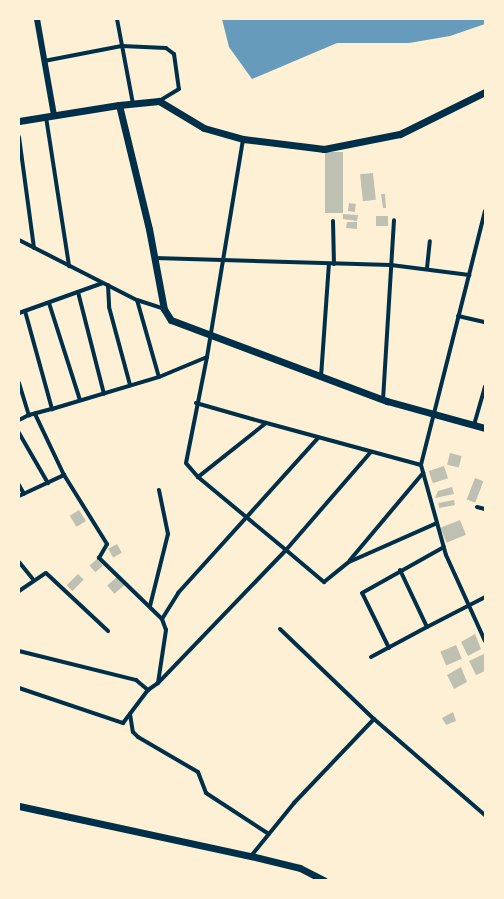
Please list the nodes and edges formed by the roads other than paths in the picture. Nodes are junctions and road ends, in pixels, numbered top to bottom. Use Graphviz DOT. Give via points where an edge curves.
graph roads {
  1 [pos="37,19"];
  2 [pos="117,19"];
  3 [pos="122,46"];
  4 [pos="44,61"];
  5 [pos="485,92"];
  6 [pos="159,101"];
  7 [pos="133,104"];
  8 [pos="119,105"];
  9 [pos="50,116"];
  10 [pos="19,121"];
  11 [pos="19,137"];
  12 [pos="243,139"];
  13 [pos="485,211"];
  14 [pos="394,220"];
  15 [pos="333,221"];
  16 [pos="19,240"];
  17 [pos="430,241"];
  18 [pos="34,248"];
  19 [pos="155,258"];
  20 [pos="223,261"];
  21 [pos="329,264"];
  22 [pos="334,264"];
  23 [pos="391,265"];
  24 [pos="69,266"];
  25 [pos="427,268"];
  26 [pos="469,275"];
  27 [pos="103,283"];
  28 [pos="108,286"];
  29 [pos="78,292"];
  30 [pos="137,300"];
  31 [pos="49,303"];
  32 [pos="164,309"];
  33 [pos="25,311"];
  34 [pos="19,313"];
  35 [pos="458,316"];
  36 [pos="485,322"];
  37 [pos="210,337"];
  38 [pos="207,357"];
  39 [pos="159,377"];
  40 [pos="321,377"];
  41 [pos="19,383"];
  42 [pos="130,385"];
  43 [pos="485,387"];
  44 [pos="104,394"];
  45 [pos="80,400"];
  46 [pos="383,400"];
  47 [pos="196,403"];
  48 [pos="52,409"];
  49 [pos="35,414"];
  50 [pos="435,414"];
  51 [pos="29,415"];
  52 [pos="19,420"];
  53 [pos="266,423"];
  54 [pos="474,425"];
  55 [pos="485,428"];
  56 [pos="19,433"];
  57 [pos="318,438"];
  58 [pos="370,453"];
  59 [pos="421,466"];
  60 [pos="423,473"];
  61 [pos="64,475"];
  62 [pos="198,477"];
  63 [pos="48,483"];
  64 [pos="19,485"];
  65 [pos="159,490"];
  66 [pos="24,494"];
  67 [pos="19,496"];
  68 [pos="477,506"];
  69 [pos="485,509"];
  70 [pos="246,517"];
  71 [pos="437,523"];
  72 [pos="444,547"];
  73 [pos="286,550"];
  74 [pos="19,562"];
  75 [pos="349,562"];
  76 [pos="400,570"];
  77 [pos="33,580"];
  78 [pos="19,592"];
  79 [pos="485,597"];
  80 [pos="469,604"];
  81 [pos="150,606"];
  82 [pos="162,619"];
  83 [pos="427,627"];
  84 [pos="280,629"];
  85 [pos="108,631"];
  86 [pos="485,641"];
  87 [pos="389,648"];
  88 [pos="19,651"];
  89 [pos="371,657"];
  90 [pos="158,683"];
  91 [pos="19,688"];
  92 [pos="148,690"];
  93 [pos="130,714"];
  94 [pos="374,719"];
  95 [pos="19,806"];
  96 [pos="485,816"];
  97 [pos="269,834"];
  98 [pos="251,856"];
  99 [pos="324,880"];
  1 -- 4 [label="street"];
  2 -- 3 [label="street"];
  3 -- 4 [label="street"];
  3 -- 6 [label="street" via="166,48 174,54 180,89"];
  3 -- 7 [label="street"];
  4 -- 9 [label="street"];
  5 -- 12 [label="main road" via="400,134 324,149"];
  6 -- 7 [label="main road"];
  6 -- 12 [label="main road" via="204,128"];
  7 -- 8 [label="main road"];
  8 -- 9 [label="main road"];
  8 -- 19 [label="main road"];
  9 -- 10 [label="main road"];
  9 -- 24 [label="street"];
  11 -- 18 [label="street"];
  12 -- 20 [label="street"];
  13 -- 26 [label="street"];
  14 -- 23 [label="street"];
  15 -- 22 [label="street"];
  16 -- 18 [label="street"];
  17 -- 25 [label="street"];
  18 -- 24 [label="street"];
  19 -- 20 [label="street"];
  19 -- 32 [label="main road"];
  20 -- 21 [label="street"];
  20 -- 37 [label="street"];
  21 -- 22 [label="street"];
  21 -- 40 [label="street"];
  22 -- 23 [label="street"];
  23 -- 25 [label="street"];
  23 -- 46 [label="street"];
  24 -- 27 [label="street"];
  25 -- 26 [label="street"];
  26 -- 35 [label="street"];
  27 -- 28 [label="street"];
  27 -- 29 [label="street"];
  28 -- 30 [label="street"];
  28 -- 42 [label="street" via="109,307"];
  29 -- 31 [label="street"];
  29 -- 44 [label="street"];
  30 -- 32 [label="street"];
  30 -- 39 [label="street"];
  31 -- 33 [label="street"];
  31 -- 45 [label="street"];
  32 -- 37 [label="main road" via="171,320"];
  33 -- 34 [label="street"];
  33 -- 48 [label="street"];
  35 -- 36 [label="street"];
  35 -- 50 [label="street"];
  37 -- 38 [label="street"];
  37 -- 40 [label="main road"];
  38 -- 39 [label="street"];
  38 -- 47 [label="street"];
  39 -- 42 [label="street"];
  40 -- 46 [label="main road"];
  41 -- 51 [label="street"];
  42 -- 44 [label="street"];
  43 -- 54 [label="street"];
  44 -- 45 [label="street"];
  45 -- 48 [label="street"];
  46 -- 50 [label="main road"];
  47 -- 53 [label="street"];
  47 -- 62 [label="street" via="186,463"];
  48 -- 49 [label="street"];
  49 -- 51 [label="street"];
  49 -- 61 [label="street"];
  50 -- 54 [label="main road"];
  50 -- 59 [label="street"];
  51 -- 52 [label="street"];
  53 -- 57 [label="street"];
  53 -- 62 [label="street"];
  54 -- 55 [label="main road"];
  56 -- 63 [label="street"];
  57 -- 58 [label="street"];
  57 -- 70 [label="street"];
  58 -- 59 [label="street"];
  58 -- 73 [label="street"];
  59 -- 60 [label="street"];
  60 -- 71 [label="street"];
  60 -- 75 [label="street"];
  61 -- 63 [label="street"];
  61 -- 81 [label="street" via="107,544 99,558"];
  62 -- 70 [label="street"];
  63 -- 66 [label="street"];
  64 -- 66 [label="street"];
  65 -- 81 [label="street" via="168,534"];
  66 -- 67 [label="street"];
  68 -- 69 [label="street"];
  70 -- 73 [label="street"];
  70 -- 82 [label="street" via="178,593"];
  71 -- 72 [label="street"];
  71 -- 75 [label="street"];
  72 -- 76 [label="street"];
  72 -- 80 [label="street"];
  73 -- 75 [label="street" via="324,582"];
  73 -- 90 [label="street"];
  74 -- 77 [label="street"];
  76 -- 83 [label="street"];
  76 -- 87 [label="street" via="362,593"];
  77 -- 78 [label="street"];
  77 -- 85 [label="street" via="46,573"];
  79 -- 80 [label="street"];
  80 -- 83 [label="street"];
  80 -- 86 [label="street"];
  81 -- 82 [label="street"];
  82 -- 90 [label="street" via="166,630"];
  83 -- 87 [label="street"];
  84 -- 94 [label="street"];
  87 -- 89 [label="street"];
  88 -- 92 [label="street" via="136,680"];
  90 -- 92 [label="street"];
  91 -- 93 [label="street" via="123,722"];
  92 -- 93 [label="street"];
  93 -- 97 [label="street" via="133,732 138,737 198,772 206,792"];
  94 -- 96 [label="street"];
  94 -- 97 [label="street"];
  95 -- 98 [label="main road"];
  97 -- 98 [label="street"];
  98 -- 99 [label="main road" via="300,868"];
}
